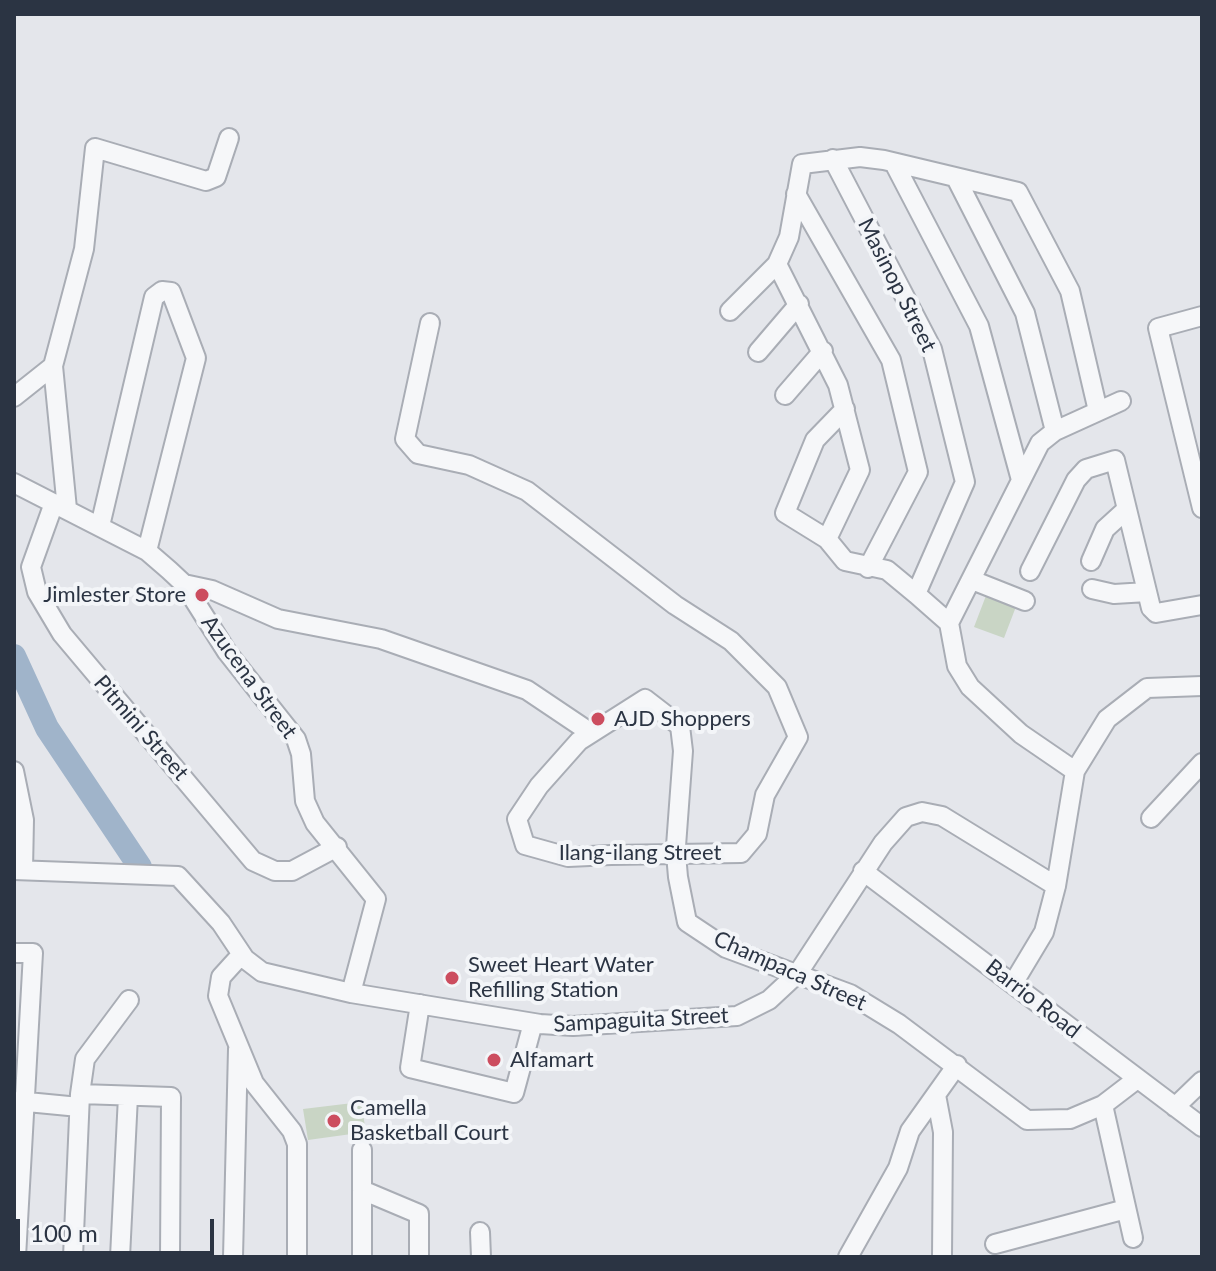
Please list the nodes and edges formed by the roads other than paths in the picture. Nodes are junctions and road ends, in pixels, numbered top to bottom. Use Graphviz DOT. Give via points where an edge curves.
graph roads {
  1 [pos="229,138"];
  2 [pos="833,159"];
  3 [pos="894,163"];
  4 [pos="956,178"];
  5 [pos="796,194"];
  6 [pos="777,264"];
  7 [pos="799,304"];
  8 [pos="730,311"];
  9 [pos="1202,316"];
  10 [pos="430,323"];
  11 [pos="823,351"];
  12 [pos="758,352"];
  13 [pos="53,366"];
  14 [pos="785,395"];
  15 [pos="14,397"];
  16 [pos="1121,401"];
  17 [pos="845,409"];
  18 [pos="1098,411"];
  19 [pos="1055,431"];
  20 [pos="1021,480"];
  21 [pos="14,483"];
  22 [pos="61,506"];
  23 [pos="1202,508"];
  24 [pos="1127,509"];
  25 [pos="100,526"];
  26 [pos="827,539"];
  27 [pos="147,551"];
  28 [pos="1091,561"];
  29 [pos="868,568"];
  30 [pos="1030,571"];
  31 [pos="972,580"];
  32 [pos="184,584"];
  33 [pos="1092,589"];
  34 [pos="1147,592"];
  35 [pos="916,594"];
  36 [pos="1025,601"];
  37 [pos="1202,605"];
  38 [pos="949,623"];
  39 [pos="1202,686"];
  40 [pos="645,699"];
  41 [pos="591,733"];
  42 [pos="1202,763"];
  43 [pos="14,771"];
  44 [pos="1075,771"];
  45 [pos="1151,818"];
  46 [pos="337,847"];
  47 [pos="676,854"];
  48 [pos="18,870"];
  49 [pos="863,871"];
  50 [pos="1056,886"];
  51 [pos="14,953"];
  52 [pos="241,955"];
  53 [pos="798,973"];
  54 [pos="1014,982"];
  55 [pos="351,993"];
  56 [pos="129,1000"];
  57 [pos="420,1004"];
  58 [pos="533,1023"];
  59 [pos="21,1047"];
  60 [pos="238,1047"];
  61 [pos="957,1065"];
  62 [pos="1137,1079"];
  63 [pos="1202,1081"];
  64 [pos="936,1095"];
  65 [pos="128,1096"];
  66 [pos="20,1101"];
  67 [pos="79,1101"];
  68 [pos="1103,1105"];
  69 [pos="1175,1107"];
  70 [pos="1202,1127"];
  71 [pos="19,1150"];
  72 [pos="362,1150"];
  73 [pos="362,1190"];
  74 [pos="1126,1209"];
  75 [pos="480,1232"];
  76 [pos="1133,1238"];
  77 [pos="995,1244"];
  78 [pos="942,1256"];
  79 [pos="16,1257"];
  80 [pos="73,1257"];
  81 [pos="120,1257"];
  82 [pos="170,1257"];
  83 [pos="233,1257"];
  84 [pos="297,1257"];
  85 [pos="362,1257"];
  86 [pos="419,1257"];
  87 [pos="481,1257"];
  88 [pos="848,1257"];
  1 -- 13 [label="street" via="216,177 206,181 95,148 84,249"];
  2 -- 3 [label="street"];
  2 -- 5 [label="street" via="802,164"];
  2 -- 35 [label="street, Masinop Street" via="932,349 965,482"];
  3 -- 4 [label="street"];
  3 -- 20 [label="street" via="979,326"];
  4 -- 18 [label="street" via="1018,192 1070,291"];
  4 -- 19 [label="street" via="1025,313"];
  5 -- 6 [label="street" via="789,237"];
  5 -- 29 [label="street" via="891,360 918,472"];
  6 -- 7 [label="street"];
  6 -- 8 [label="street"];
  7 -- 11 [label="street"];
  7 -- 12 [label="street"];
  9 -- 23 [label="street" via="1158,328"];
  10 -- 47 [label="street, Ilang-ilang Street" via="405,439 418,454 469,465 527,491 675,605 731,641 777,687 798,737 765,795 757,834 741,853"];
  11 -- 14 [label="street"];
  11 -- 17 [label="street"];
  13 -- 15 [label="street"];
  13 -- 22 [label="street"];
  16 -- 18 [label="street"];
  17 -- 26 [label="street" via="860,470"];
  17 -- 26 [label="street" via="815,440 785,513"];
  18 -- 19 [label="street"];
  19 -- 20 [label="street" via="1040,443"];
  20 -- 31 [label="street"];
  21 -- 22 [label="street, Azucena Street"];
  22 -- 25 [label="street, Azucena Street"];
  22 -- 46 [label="street, Pitmini Street" via="31,567 37,592 82,659 253,861 275,871 292,871"];
  24 -- 28 [label="street" via="1105,529"];
  24 -- 30 [label="street" via="1115,460 1086,469"];
  24 -- 34 [label="street"];
  25 -- 27 [label="street, Azucena Street"];
  25 -- 27 [label="street" via="154,297 171,292 196,358"];
  26 -- 29 [label="street" via="845,561"];
  27 -- 32 [label="street, Azucena Street"];
  29 -- 35 [label="street" via="887,570"];
  31 -- 36 [label="street"];
  31 -- 38 [label="street"];
  32 -- 41 [label="street" via="212,590 278,619 381,639 527,690"];
  32 -- 46 [label="street, Azucena Street" via="227,652 296,739 305,801 315,823"];
  33 -- 34 [label="street"];
  34 -- 37 [label="street" via="1156,613"];
  35 -- 38 [label="street"];
  38 -- 44 [label="street" via="957,666 970,687 1021,734"];
  39 -- 44 [label="street" via="1147,688 1125,701 1107,719"];
  40 -- 41 [label="street, Ilang-ilang Street"];
  40 -- 47 [label="street, Champaca Street" via="680,726"];
  41 -- 47 [label="street, Ilang-ilang Street" via="539,786 517,819 525,845 568,857"];
  42 -- 45 [label="street"];
  43 -- 48 [label="street" via="24,820"];
  44 -- 50 [label="street"];
  46 -- 55 [label="street, Azucena Street" via="376,899"];
  47 -- 53 [label="street, Champaca Street" via="687,922 726,948"];
  48 -- 52 [label="street, Sampaguita Street" via="178,876 221,923"];
  49 -- 50 [label="street, Sampaguita Street" via="906,817 922,812 942,816"];
  49 -- 53 [label="street, Sampaguita Street"];
  49 -- 54 [label="street, Barrio Road"];
  50 -- 54 [label="street" via="1044,932"];
  51 -- 59 [label="street" via="33,953"];
  52 -- 55 [label="street, Sampaguita Street" via="262,972"];
  52 -- 60 [label="street" via="218,987"];
  53 -- 58 [label="street, Sampaguita Street" via="769,1000 737,1016 605,1025"];
  53 -- 61 [label="street, Champaca Street" via="850,994"];
  54 -- 62 [label="street, Barrio Road"];
  55 -- 57 [label="street, Sampaguita Street"];
  56 -- 67 [label="street" via="85,1059"];
  57 -- 58 [label="street, Sampaguita Street"];
  57 -- 58 [label="street" via="410,1068 514,1093"];
  59 -- 66 [label="street"];
  60 -- 83 [label="street"];
  60 -- 84 [label="street" via="254,1083 297,1144"];
  61 -- 64 [label="street"];
  61 -- 68 [label="street, Champaca Street" via="1027,1120 1070,1119"];
  62 -- 68 [label="street, Champaca Street"];
  62 -- 69 [label="street, Barrio Road"];
  63 -- 69 [label="street"];
  64 -- 78 [label="street" via="943,1132"];
  64 -- 88 [label="street" via="910,1131 898,1168"];
  65 -- 67 [label="street"];
  65 -- 81 [label="street"];
  65 -- 82 [label="street" via="171,1097"];
  66 -- 67 [label="street"];
  66 -- 71 [label="street"];
  67 -- 80 [label="street"];
  68 -- 74 [label="street"];
  69 -- 70 [label="street, Barrio Road"];
  71 -- 79 [label="street"];
  72 -- 73 [label="street"];
  73 -- 85 [label="street"];
  73 -- 86 [label="street" via="419,1214"];
  74 -- 76 [label="street"];
  74 -- 77 [label="street"];
  75 -- 87 [label="street"];
}
